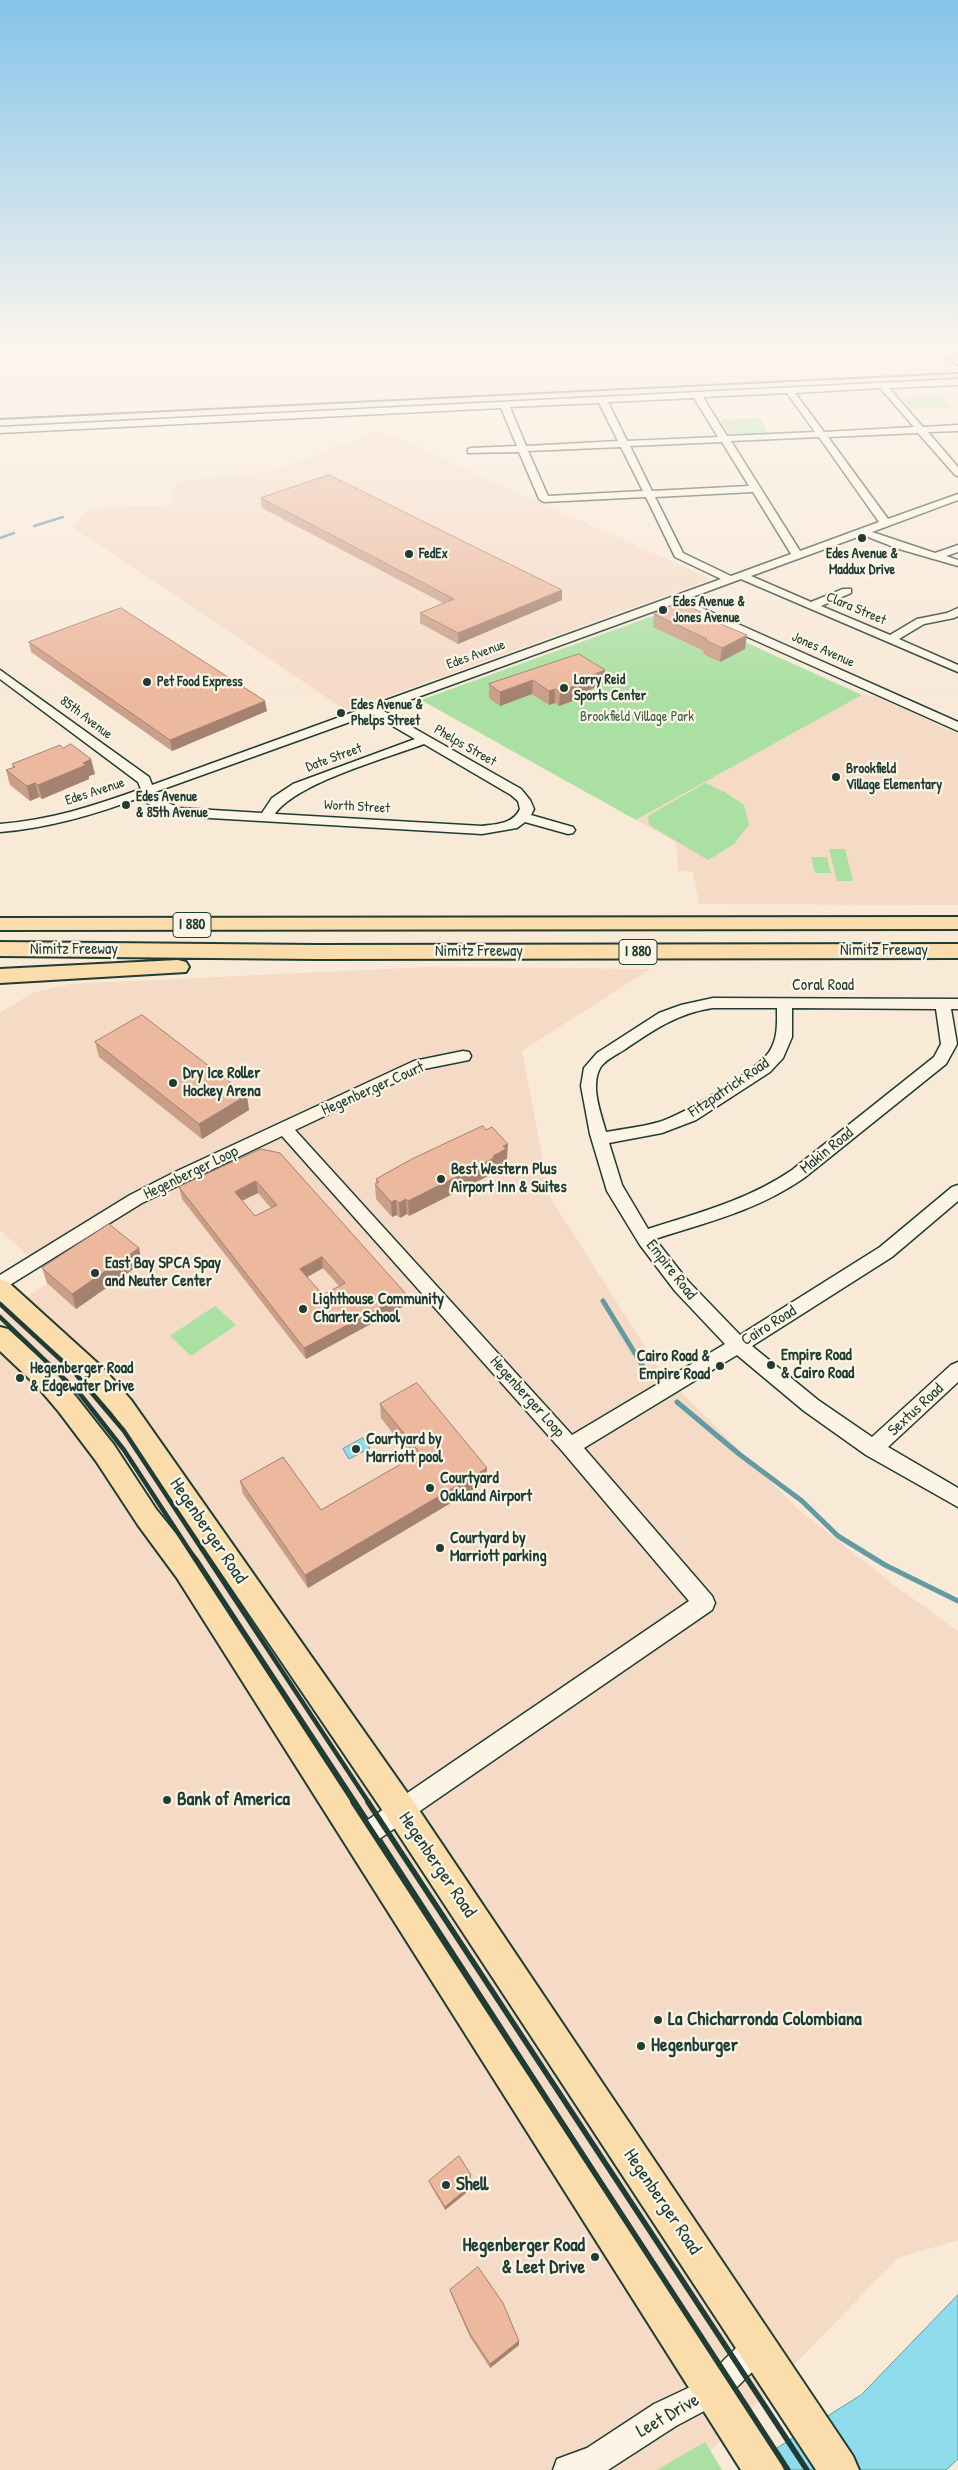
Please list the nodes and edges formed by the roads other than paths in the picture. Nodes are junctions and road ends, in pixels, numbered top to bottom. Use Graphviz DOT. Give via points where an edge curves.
graph roads {
  1 [pos="530,466"];
  2 [pos="635,466"];
  3 [pos="742,466"];
  4 [pos="845,466"];
  5 [pos="755,489"];
  6 [pos="648,494"];
  7 [pos="958,497"];
  8 [pos="886,524"];
  9 [pos="864,532"];
  10 [pos="958,548"];
  11 [pos="798,556"];
  12 [pos="934,557"];
  13 [pos="958,563"];
  14 [pos="743,576"];
  15 [pos="731,580"];
  16 [pos="847,591"];
  17 [pos="676,600"];
  18 [pos="810,606"];
  19 [pos="955,615"];
  20 [pos="890,640"];
  21 [pos="958,669"];
  22 [pos="0,673"];
  23 [pos="374,710"];
  24 [pos="958,727"];
  25 [pos="424,740"];
  26 [pos="148,791"];
  27 [pos="522,817"];
  28 [pos="265,818"];
  29 [pos="0,828"];
  30 [pos="568,830"];
  31 [pos="0,912"];
  32 [pos="953,921"];
  33 [pos="0,924"];
  34 [pos="383,925"];
  35 [pos="0,949"];
  36 [pos="958,951"];
  37 [pos="317,952"];
  38 [pos="0,976"];
  39 [pos="785,1003"];
  40 [pos="951,1004"];
  41 [pos="689,1006"];
  42 [pos="463,1056"];
  43 [pos="285,1129"];
  44 [pos="600,1139"];
  45 [pos="958,1191"];
  46 [pos="645,1236"];
  47 [pos="0,1284"];
  48 [pos="0,1288"];
  49 [pos="0,1336"];
  50 [pos="739,1345"];
  51 [pos="958,1370"];
  52 [pos="570,1446"];
  53 [pos="873,1449"];
  54 [pos="958,1498"];
  55 [pos="402,1812"];
  56 [pos="361,1838"];
  57 [pos="758,2346"];
  58 [pos="713,2391"];
  59 [pos="757,2460"];
  60 [pos="568,2470"];
  61 [pos="839,2470"];
  1 -- 6 [label="street" via="544,499"];
  2 -- 6 [label="street"];
  3 -- 5 [label="street"];
  4 -- 8 [label="street"];
  5 -- 6 [label="street"];
  5 -- 11 [label="street"];
  6 -- 15 [label="street" via="679,555"];
  7 -- 8 [label="street, Edes Avenue"];
  8 -- 9 [label="street, Edes Avenue"];
  9 -- 11 [label="street, Edes Avenue"];
  9 -- 12 [label="street"];
  10 -- 12 [label="street"];
  11 -- 14 [label="street, Edes Avenue"];
  12 -- 13 [label="street"];
  14 -- 15 [label="street, Edes Avenue"];
  14 -- 18 [label="street, Clara Street"];
  15 -- 17 [label="street, Edes Avenue"];
  16 -- 18 [label="street"];
  17 -- 23 [label="street, Edes Avenue"];
  17 -- 24 [label="street, Jones Avenue"];
  18 -- 20 [label="street, Clara Street"];
  19 -- 20 [label="street" via="921,621"];
  20 -- 21 [label="street, Clara Street"];
  22 -- 26 [label="street, 85th Avenue" via="144,780"];
  23 -- 25 [label="street, Phelps Street"];
  23 -- 26 [label="street, Edes Avenue"];
  25 -- 27 [label="street, Phelps Street" via="516,792 527,809"];
  25 -- 28 [label="street, Date Street" via="298,787 277,801"];
  26 -- 28 [label="street, Worth Street" via="152,800 176,812"];
  26 -- 29 [label="street, Edes Avenue" via="63,820"];
  27 -- 28 [label="street, Worth Street" via="505,827 482,830"];
  27 -- 30 [label="street"];
  31 -- 34 [label="highway"];
  32 -- 34 [label="highway, Nimitz Freeway / I 880"];
  33 -- 34 [label="highway, Nimitz Freeway / I 880"];
  35 -- 37 [label="highway, Nimitz Freeway / I 880"];
  36 -- 37 [label="highway, Nimitz Freeway / I 880"];
  37 -- 38 [label="highway" via="282,960"];
  39 -- 40 [label="street, Coral Road"];
  39 -- 41 [label="street, Coral Road"];
  39 -- 44 [label="street, Fitzpatrick Road" via="784,1037 778,1054 764,1068 690,1116 662,1127"];
  40 -- 46 [label="street, Makin Road" via="949,1044 940,1060 798,1174 742,1205"];
  41 -- 44 [label="street, Empire Road" via="668,1014 596,1062 587,1088"];
  42 -- 43 [label="street, Hegenberger Court" via="420,1065"];
  43 -- 47 [label="street, Hegenberger Loop" via="158,1187"];
  43 -- 52 [label="street, Hegenberger Loop"];
  44 -- 46 [label="street, Empire Road" via="616,1190"];
  45 -- 50 [label="street, Cairo Road" via="886,1252"];
  46 -- 50 [label="street, Empire Road" via="681,1288"];
  48 -- 55 [label="main road, Hegenberger Road" via="69,1350 122,1407"];
  49 -- 56 [label="main road" via="46,1379 105,1453 147,1517 187,1569"];
  50 -- 52 [label="street, Cairo Road"];
  50 -- 53 [label="street, Empire Road" via="824,1416"];
  51 -- 53 [label="street, Sextus Road"];
  52 -- 55 [label="street, Hegenberger Loop" via="704,1602"];
  53 -- 54 [label="street, Empire Road"];
  55 -- 56 [label="street, Hegenberger Loop"];
  55 -- 57 [label="main road, Hegenberger Road"];
  56 -- 58 [label="main road"];
  57 -- 58 [label="street, Leet Drive"];
  57 -- 61 [label="main road, Hegenberger Road"];
  58 -- 59 [label="main road"];
  58 -- 60 [label="street, Leet Drive" via="665,2415 595,2461"];
}
